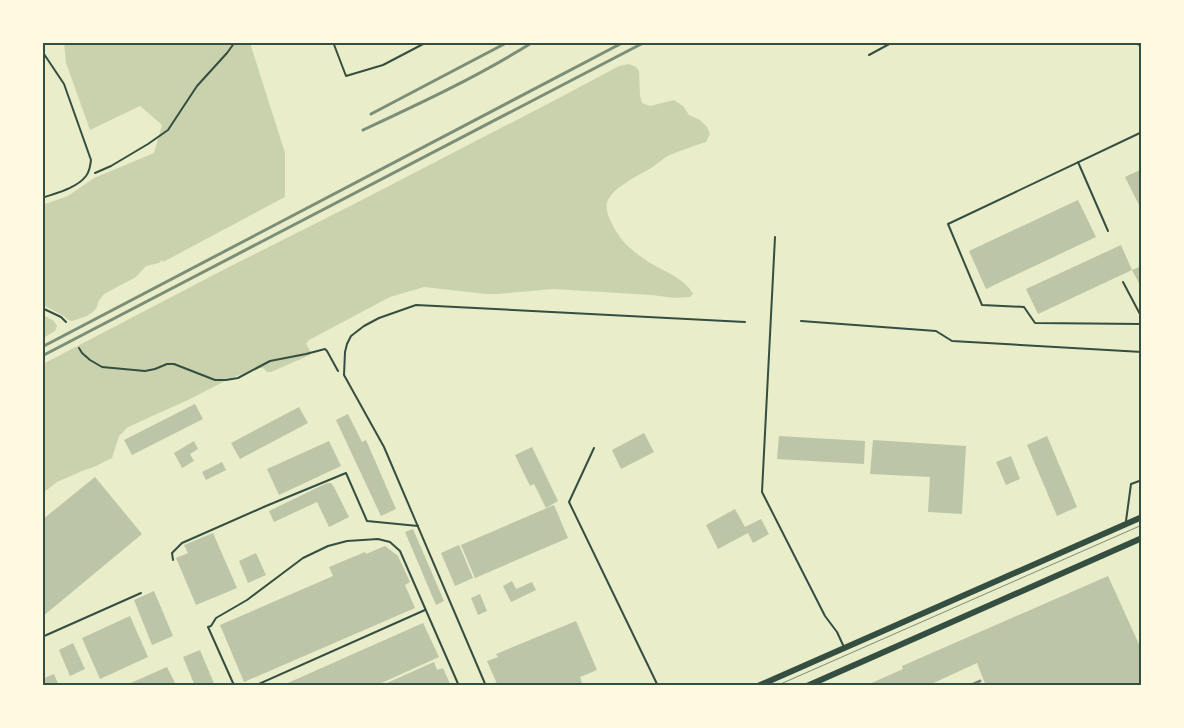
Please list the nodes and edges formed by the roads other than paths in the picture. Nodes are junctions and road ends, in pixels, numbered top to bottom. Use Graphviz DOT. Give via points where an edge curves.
graph roads {
  1 [pos="333,42"];
  2 [pos="427,42"];
  3 [pos="893,42"];
  4 [pos="1133,42"];
  5 [pos="1142,46"];
  6 [pos="42,51"];
  7 [pos="869,55"];
  8 [pos="1142,132"];
  9 [pos="1078,162"];
  10 [pos="42,198"];
  11 [pos="1108,231"];
  12 [pos="775,237"];
  13 [pos="1124,282"];
  14 [pos="1142,318"];
  15 [pos="801,321"];
  16 [pos="745,322"];
  17 [pos="1142,324"];
  18 [pos="1142,352"];
  19 [pos="594,448"];
  20 [pos="1142,480"];
  21 [pos="1142,517"];
  22 [pos="1126,523"];
  23 [pos="418,526"];
  24 [pos="1142,538"];
  25 [pos="173,560"];
  26 [pos="141,593"];
  27 [pos="425,610"];
  28 [pos="42,637"];
  29 [pos="844,648"];
  30 [pos="236,686"];
  31 [pos="254,686"];
  32 [pos="459,686"];
  33 [pos="486,686"];
  34 [pos="658,686"];
  35 [pos="758,686"];
  36 [pos="807,686"];
  1 -- 2 [label="lane" via="346,76 383,65"];
  3 -- 7 [label="lane"];
  4 -- 5 [label="lane"];
  6 -- 10 [label="lane" via="64,84 91,160 86,177 70,188"];
  8 -- 9 [label="lane"];
  9 -- 11 [label="lane"];
  9 -- 17 [label="lane" via="948,224 982,305 1024,307 1035,323"];
  12 -- 29 [label="lane" via="762,492 824,616"];
  13 -- 14 [label="lane"];
  15 -- 18 [label="lane" via="936,331 952,341"];
  16 -- 23 [label="lane" via="416,305 364,326 347,344 344,375 384,448"];
  19 -- 34 [label="lane" via="569,502"];
  20 -- 22 [label="lane" via="1131,484"];
  21 -- 22 [label="main road"];
  22 -- 29 [label="main road"];
  23 -- 25 [label="lane" via="367,521 346,472 182,544 172,553"];
  23 -- 33 [label="lane"];
  24 -- 36 [label="main road"];
  26 -- 28 [label="lane"];
  27 -- 30 [label="lane" via="400,551 390,542 378,539 346,541 328,546 303,558 248,600 216,618 208,627"];
  27 -- 31 [label="lane"];
  27 -- 32 [label="lane"];
  29 -- 35 [label="main road"];
}
